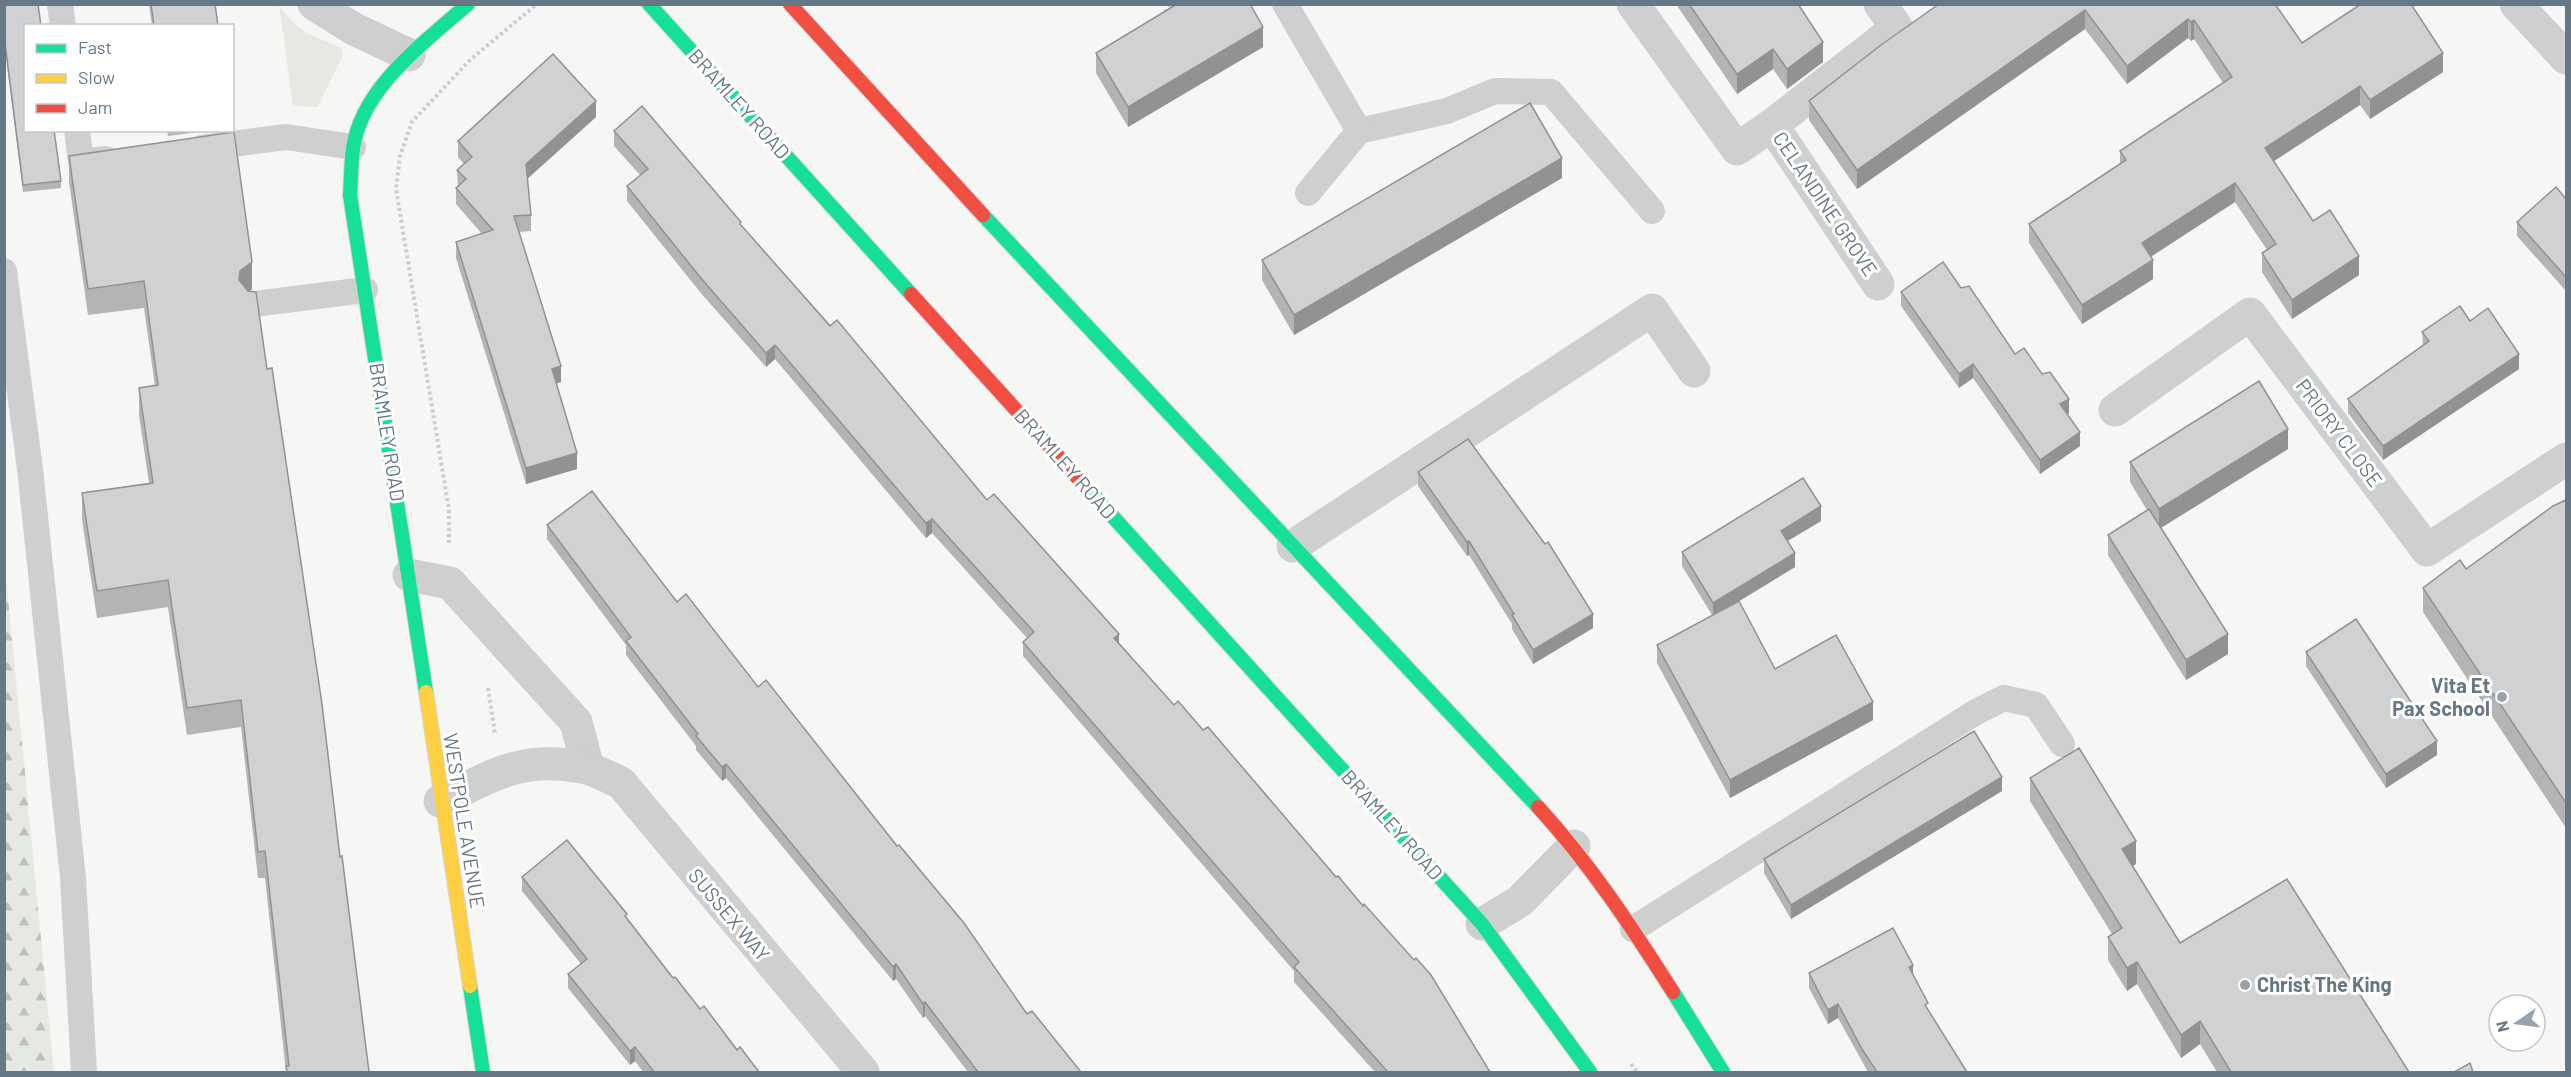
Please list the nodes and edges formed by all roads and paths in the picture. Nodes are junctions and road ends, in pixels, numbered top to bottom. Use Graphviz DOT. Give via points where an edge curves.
graph roads {
  1 [pos="60,4"];
  2 [pos="314,4"];
  3 [pos="468,4"];
  4 [pos="537,4"];
  5 [pos="648,4"];
  6 [pos="790,4"];
  7 [pos="1171,4"];
  8 [pos="1285,4"];
  9 [pos="1633,4"];
  10 [pos="1880,4"];
  11 [pos="2516,4"];
  12 [pos="1159,20"];
  13 [pos="63,24"];
  14 [pos="409,55"];
  15 [pos="2566,58"];
  16 [pos="1772,125"];
  17 [pos="1359,131"];
  18 [pos="77,132"];
  19 [pos="353,147"];
  20 [pos="184,150"];
  21 [pos="127,157"];
  22 [pos="1308,193"];
  23 [pos="1653,211"];
  24 [pos="4,271"];
  25 [pos="1878,284"];
  26 [pos="365,290"];
  27 [pos="254,304"];
  28 [pos="1694,371"];
  29 [pos="2115,410"];
  30 [pos="2566,459"];
  31 [pos="448,510"];
  32 [pos="1293,546"];
  33 [pos="409,575"];
  34 [pos="509,649"];
  35 [pos="2062,744"];
  36 [pos="588,768"];
  37 [pos="501,771"];
  38 [pos="440,801"];
  39 [pos="1574,846"];
  40 [pos="1482,924"];
  41 [pos="1633,928"];
  42 [pos="84,1072"];
  43 [pos="483,1072"];
  44 [pos="863,1072"];
  45 [pos="1590,1072"];
  46 [pos="1723,1072"];
  1 -- 13 [label="lane"];
  2 -- 14 [label="street" via="354,29"];
  3 -- 14 [label="street, BRAMLEY ROAD"];
  4 -- 31 [label="path" via="470,60 412,122 400,156 396,189"];
  5 -- 40 [label="street, BRAMLEY ROAD"];
  6 -- 32 [label="street"];
  7 -- 12 [label="path"];
  8 -- 17 [label="lane"];
  9 -- 16 [label="street, CELANDINE GROVE" via="1737,149"];
  10 -- 16 [label="street, CELANDINE GROVE" via="1897,28"];
  11 -- 15 [label="street"];
  14 -- 19 [label="street, BRAMLEY ROAD" via="367,106"];
  16 -- 25 [label="street, CELANDINE GROVE"];
  17 -- 22 [label="lane"];
  17 -- 23 [label="lane" via="1447,111 1495,91 1551,92"];
  18 -- 21 [label="lane" via="81,162"];
  19 -- 20 [label="lane" via="286,137"];
  19 -- 26 [label="street, BRAMLEY ROAD" via="350,195"];
  24 -- 42 [label="lane" via="30,469 73,878"];
  26 -- 27 [label="lane"];
  26 -- 33 [label="street, BRAMLEY ROAD"];
  28 -- 32 [label="street" via="1652,310"];
  29 -- 30 [label="street, PRIORY CLOSE" via="2250,314 2427,550"];
  32 -- 39 [label="street"];
  33 -- 34 [label="street" via="450,583"];
  33 -- 38 [label="street, WESTPOLE AVENUE"];
  34 -- 36 [label="street" via="576,722"];
  34 -- 37 [label="path" via="486,673"];
  35 -- 41 [label="lane" via="2036,705 2004,698"];
  36 -- 37 [label="street, SUSSEX WAY" via="538,763"];
  36 -- 44 [label="street, SUSSEX WAY" via="621,783"];
  37 -- 38 [label="street, SUSSEX WAY"];
  38 -- 43 [label="street, WESTPOLE AVENUE"];
  39 -- 40 [label="street" via="1520,901"];
  39 -- 41 [label="street"];
  40 -- 45 [label="street, BRAMLEY ROAD"];
  41 -- 46 [label="street"];
}
